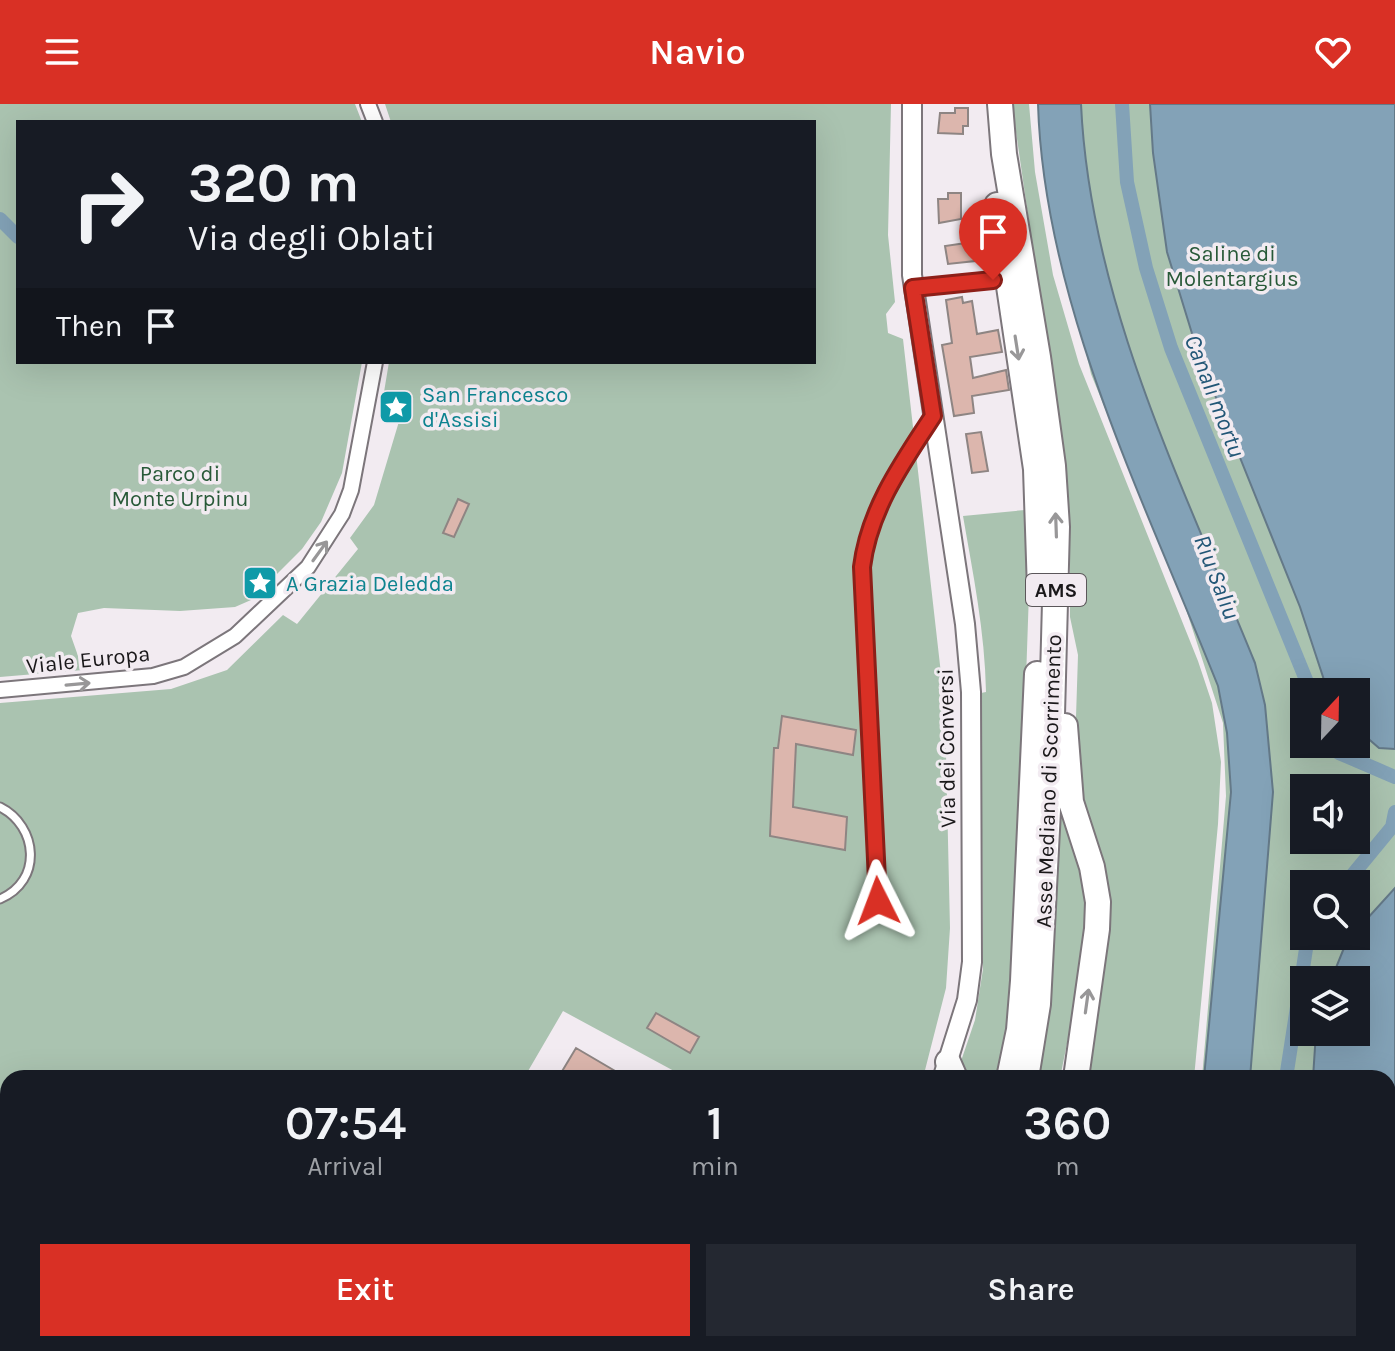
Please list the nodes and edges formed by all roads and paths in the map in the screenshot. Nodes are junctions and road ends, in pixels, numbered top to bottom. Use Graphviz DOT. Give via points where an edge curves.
graph roads {
  1 [pos="912,104"];
  2 [pos="983,104"];
  3 [pos="1000,104"];
  4 [pos="993,280"];
  5 [pos="913,288"];
  6 [pos="374,364"];
  7 [pos="933,416"];
  8 [pos="0,690"];
  9 [pos="1053,690"];
  10 [pos="0,807"];
  11 [pos="0,899"];
  12 [pos="878,901"];
  13 [pos="950,1070"];
  14 [pos="1011,1070"];
  15 [pos="1027,1070"];
  16 [pos="1077,1070"];
  1 -- 5 [label="street, Via dei Conversi"];
  2 -- 14 [label="highway, Asse Mediano di Scorrimento / AMS, one-way" via="1036,469 1040,573 1023,981"];
  9 -- 3 [label="highway, Asse Mediano di Scorrimento / AMS, one-way" via="1053,466"];
  4 -- 5 [label="street"];
  5 -- 7 [label="street, Via dei Conversi"];
  8 -- 6 [label="street, Viale Europa, one-way" via="153,676 184,667 235,636 308,567 342,514"];
  7 -- 12 [label="street" via="878,510 862,567"];
  7 -- 13 [label="street, Via dei Conversi" via="971,692 972,962"];
  9 -- 15 [label="highway, Asse Mediano di Scorrimento / AMS" via="1038,1004"];
  16 -- 9 [label="highway, one-way" via="1098,902 1071,802 1063,701"];
  10 -- 11 [label="lane" via="23,826 31,859 18,888"];
}
